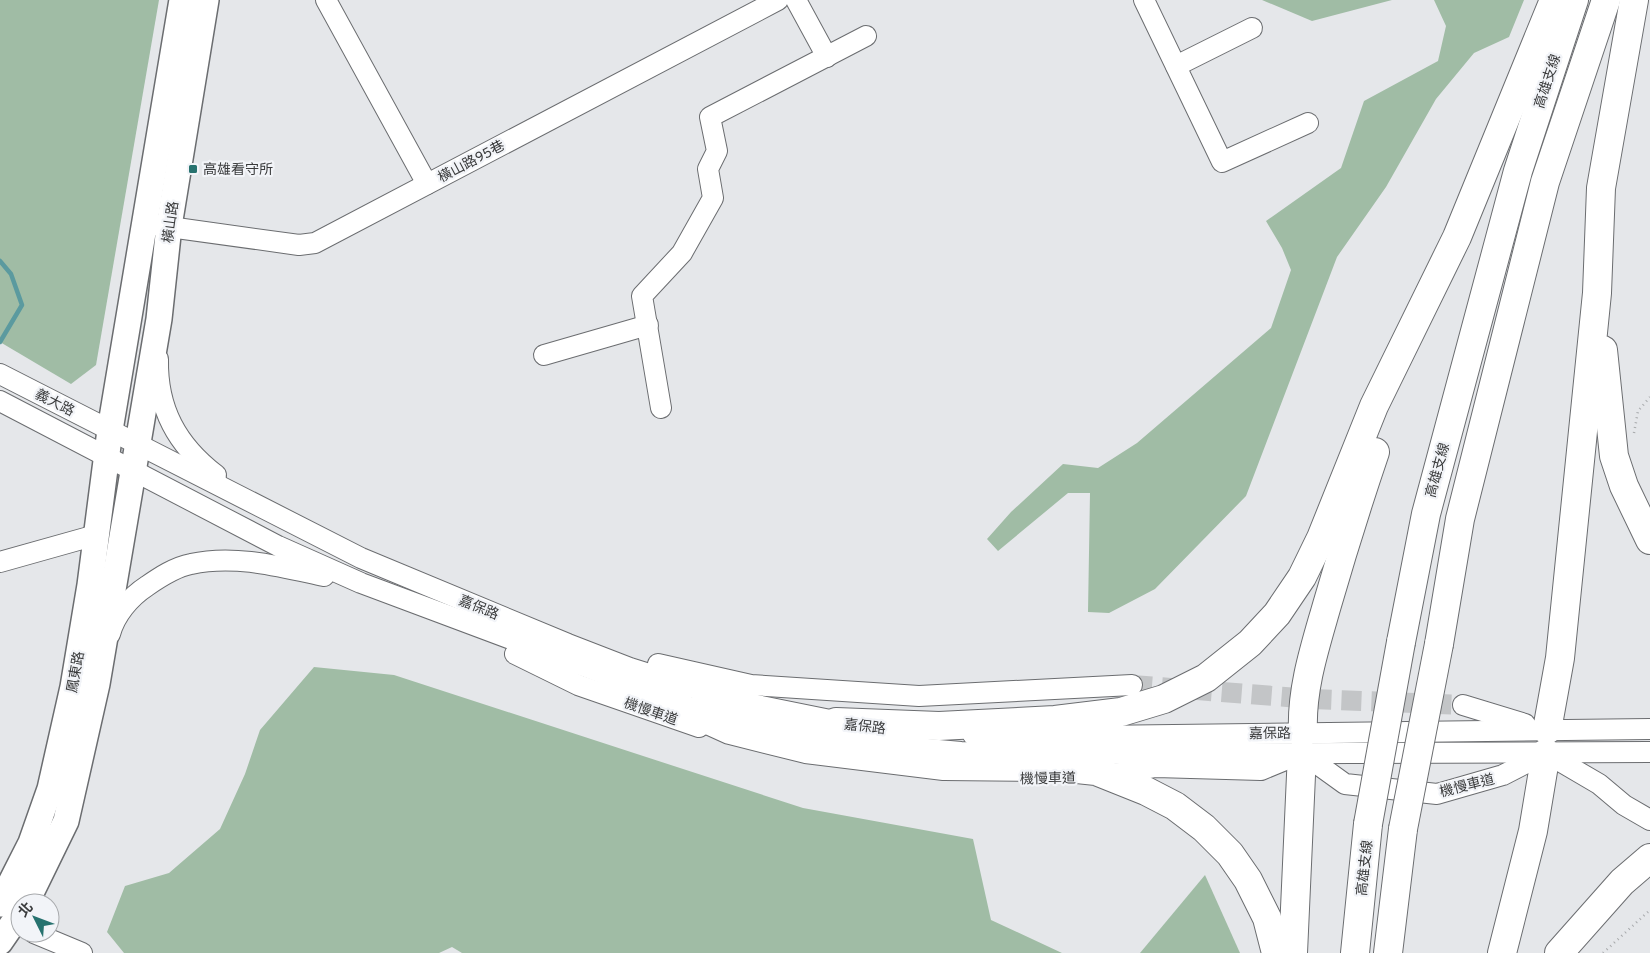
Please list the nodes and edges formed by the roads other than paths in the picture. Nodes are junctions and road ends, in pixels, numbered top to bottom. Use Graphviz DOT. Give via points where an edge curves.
graph roads {
  1 [pos="182,0"];
  2 [pos="206,0"];
  3 [pos="326,0"];
  4 [pos="778,0"];
  5 [pos="796,0"];
  6 [pos="1144,0"];
  7 [pos="1554,0"];
  8 [pos="1574,0"];
  9 [pos="1606,0"];
  10 [pos="1634,0"];
  11 [pos="1252,28"];
  12 [pos="866,36"];
  13 [pos="827,57"];
  14 [pos="1176,66"];
  15 [pos="1308,123"];
  16 [pos="428,184"];
  17 [pos="157,225"];
  18 [pos="1440,269"];
  19 [pos="1597,293"];
  20 [pos="159,319"];
  21 [pos="648,325"];
  22 [pos="544,355"];
  23 [pos="0,374"];
  24 [pos="0,401"];
  25 [pos="661,408"];
  26 [pos="110,430"];
  27 [pos="136,444"];
  28 [pos="107,456"];
  29 [pos="133,470"];
  30 [pos="260,507"];
  31 [pos="96,535"];
  32 [pos="1650,540"];
  33 [pos="0,562"];
  34 [pos="362,583"];
  35 [pos="434,610"];
  36 [pos="568,644"];
  37 [pos="622,681"];
  38 [pos="97,684"];
  39 [pos="1132,685"];
  40 [pos="1463,705"];
  41 [pos="1650,716"];
  42 [pos="836,722"];
  43 [pos="1650,729"];
  44 [pos="1302,742"];
  45 [pos="1547,742"];
  46 [pos="1650,752"];
  47 [pos="1108,775"];
  48 [pos="1650,820"];
  49 [pos="1650,858"];
  50 [pos="21,893"];
  51 [pos="31,893"];
  52 [pos="59,943"];
  53 [pos="82,953"];
  54 [pos="1276,953"];
  55 [pos="1293,953"];
  56 [pos="1355,953"];
  57 [pos="1388,953"];
  58 [pos="1502,953"];
  59 [pos="1559,953"];
  1 -- 17 [label="main road, 橫山路"];
  2 -- 17 [label="main road, 橫山路"];
  3 -- 16 [label="street"];
  4 -- 16 [label="street, 橫山路95巷"];
  5 -- 13 [label="street"];
  6 -- 14 [label="street"];
  7 -- 18 [label="highway" via="1457,237"];
  8 -- 56 [label="highway, 高雄支線, bridge" via="1510,199 1426,514 1368,824"];
  9 -- 57 [label="highway, bridge" via="1544,182 1460,519 1403,829"];
  10 -- 19 [label="highway" via="1601,188"];
  11 -- 14 [label="street"];
  12 -- 13 [label="street"];
  13 -- 21 [label="street" via="710,117 717,151 708,169 713,198 682,253 642,296"];
  14 -- 15 [label="street" via="1222,162"];
  16 -- 17 [label="street, 橫山路95巷" via="315,243 299,245"];
  17 -- 20 [label="main road, 橫山路"];
  17 -- 26 [label="main road, 橫山路"];
  18 -- 42 [label="highway" via="1374,406 1302,577 1277,614 1250,643 1206,678 1164,699 1112,714 939,726"];
  18 -- 44 [label="highway" via="1353,515 1305,693"];
  19 -- 32 [label="highway" via="1614,456 1624,486"];
  19 -- 45 [label="highway" via="1560,658"];
  20 -- 27 [label="main road, 橫山路"];
  20 -- 30 [label="street" via="158,375 172,428 184,447 201,464"];
  21 -- 22 [label="street"];
  21 -- 25 [label="street"];
  23 -- 26 [label="street, 義大路"];
  24 -- 28 [label="street, 義大路"];
  26 -- 27 [label="street, 義大路"];
  26 -- 28 [label="main road, 鳳東路"];
  27 -- 29 [label="main road, 鳳東路"];
  27 -- 30 [label="street, 嘉保路"];
  28 -- 29 [label="street, 義大路"];
  28 -- 31 [label="main road, 鳳東路"];
  29 -- 34 [label="street, 嘉保路" via="278,546"];
  29 -- 38 [label="main road, 鳳東路"];
  30 -- 36 [label="street, 嘉保路" via="361,558"];
  31 -- 33 [label="street"];
  31 -- 50 [label="main road, 鳳東路" via="73,687 50,789 31,843"];
  34 -- 35 [label="street, 嘉保路"];
  34 -- 38 [label="street" via="265,564 227,561 191,564 174,570 143,588 122,610 113,624"];
  35 -- 37 [label="street, 嘉保路"];
  35 -- 47 [label="street, 機慢車道" via="578,684 672,719 791,753 881,769 965,776 1053,779"];
  36 -- 39 [label="street" via="751,686 919,696"];
  36 -- 42 [label="street, 嘉保路" via="630,668 732,700"];
  37 -- 44 [label="street, 嘉保路" via="770,725 870,744 961,752 1045,754"];
  37 -- 47 [label="highway" via="730,730 806,749 944,766 1058,767"];
  38 -- 51 [label="main road, 鳳東路" via="66,821"];
  40 -- 45 [label="street, 機慢車道"];
  41 -- 45 [label="street, 機慢車道"];
  42 -- 44 [label="street, 嘉保路" via="912,732 1010,737"];
  43 -- 45 [label="street, 嘉保路"];
  44 -- 45 [label="street, 嘉保路"];
  44 -- 45 [label="street, 機慢車道" via="1345,784 1437,794 1503,776"];
  44 -- 47 [label="street, 機慢車道" via="1261,770 1156,767"];
  44 -- 55 [label="highway"];
  45 -- 46 [label="street, 嘉保路"];
  45 -- 48 [label="street, 機慢車道" via="1624,805"];
  45 -- 58 [label="highway" via="1533,831"];
  47 -- 54 [label="highway" via="1175,806 1230,854 1248,880 1267,918"];
  49 -- 59 [label="highway" via="1622,882"];
  52 -- 53 [label="street"];
}
